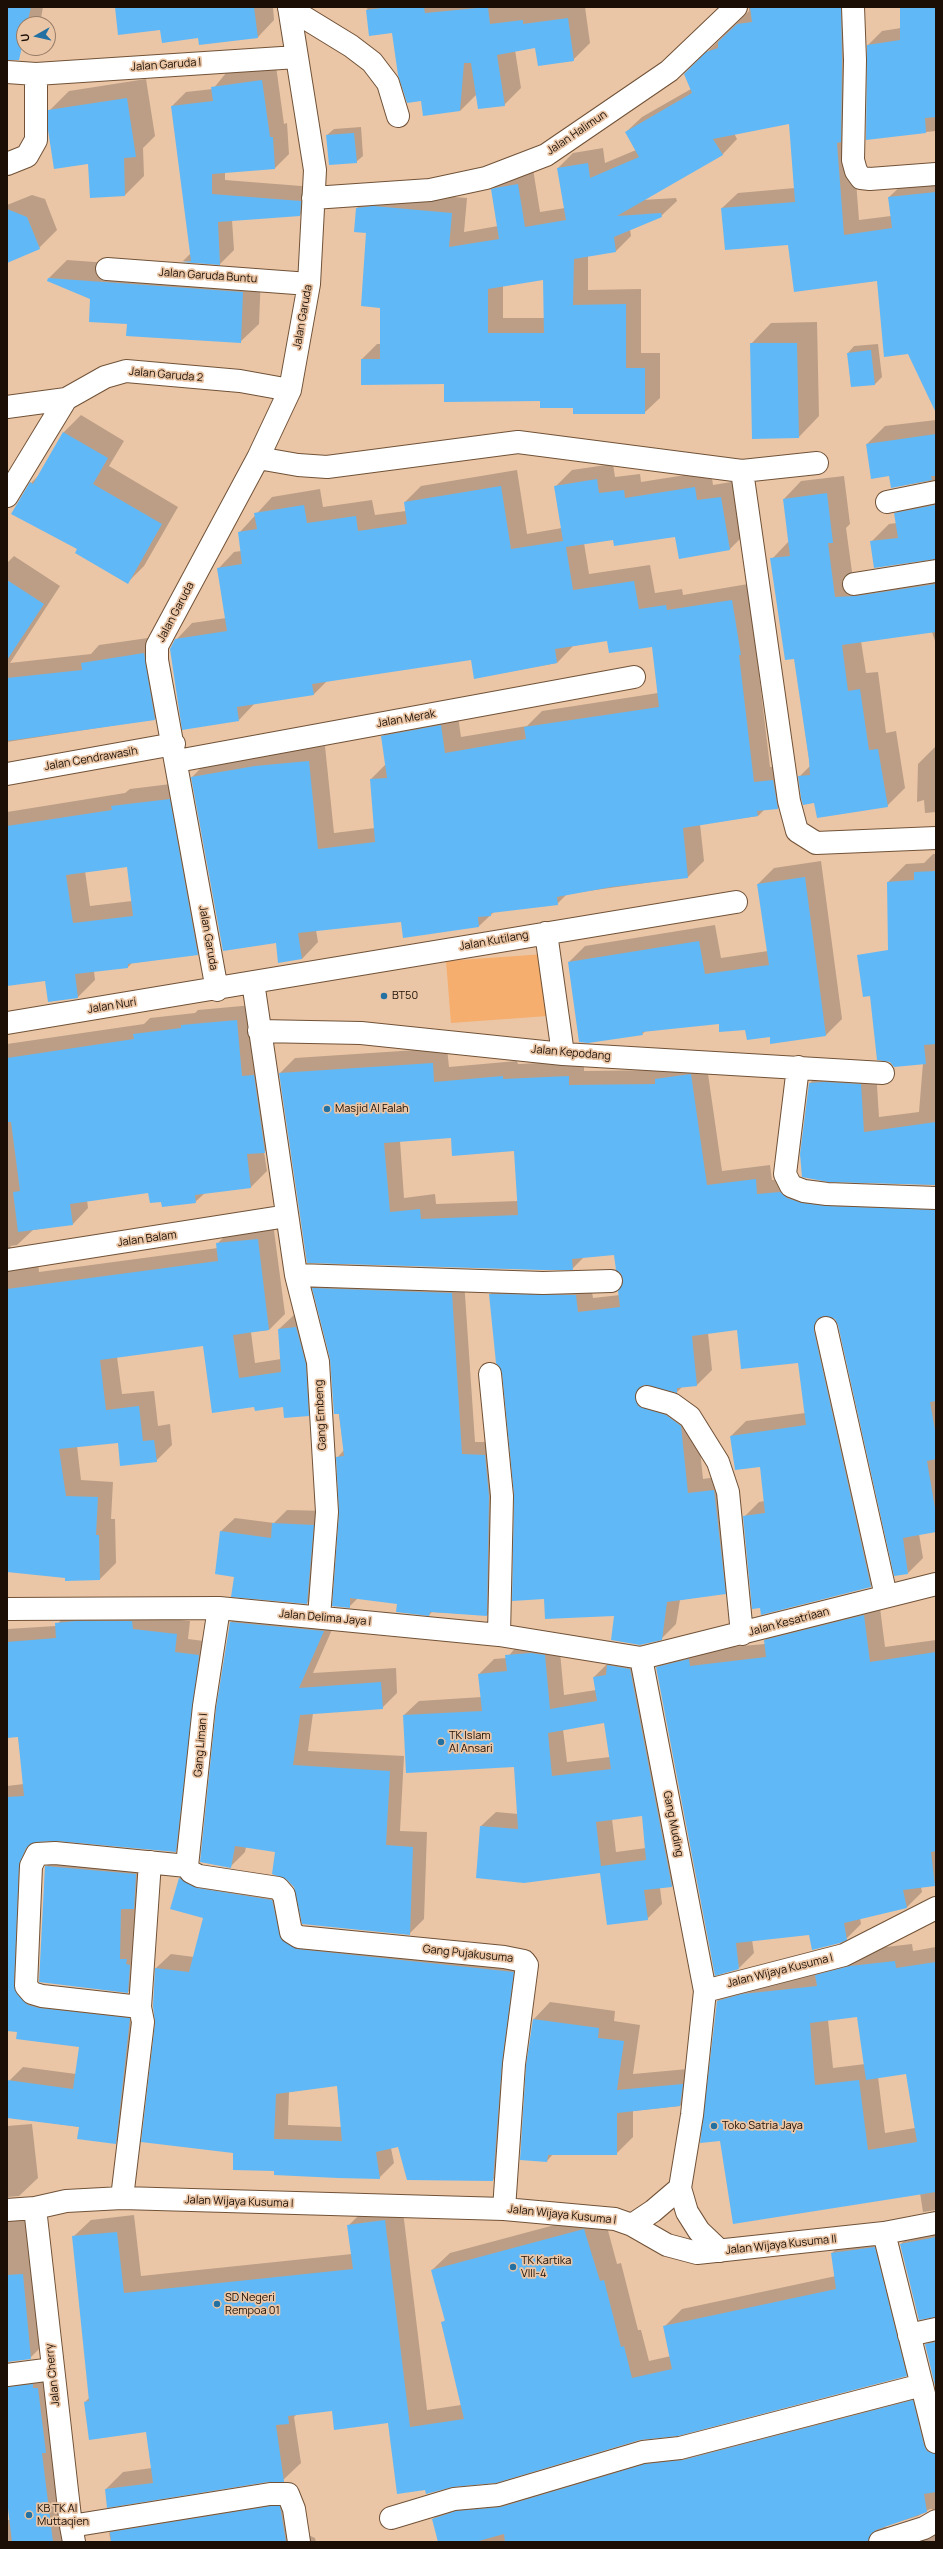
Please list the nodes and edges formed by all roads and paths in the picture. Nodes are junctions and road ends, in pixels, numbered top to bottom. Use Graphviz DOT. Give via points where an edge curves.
graph roads {
  1 [pos="289,7"];
  2 [pos="736,7"];
  3 [pos="853,7"];
  4 [pos="297,57"];
  5 [pos="7,72"];
  6 [pos="36,74"];
  7 [pos="398,116"];
  8 [pos="7,164"];
  9 [pos="936,174"];
  10 [pos="313,198"];
  11 [pos="107,269"];
  12 [pos="309,284"];
  13 [pos="290,390"];
  14 [pos="66,399"];
  15 [pos="7,407"];
  16 [pos="258,458"];
  17 [pos="817,463"];
  18 [pos="742,471"];
  19 [pos="936,492"];
  20 [pos="7,496"];
  21 [pos="887,502"];
  22 [pos="936,571"];
  23 [pos="854,584"];
  24 [pos="634,677"];
  25 [pos="176,753"];
  26 [pos="7,774"];
  27 [pos="936,838"];
  28 [pos="736,902"];
  29 [pos="546,933"];
  30 [pos="253,982"];
  31 [pos="217,990"];
  32 [pos="7,1023"];
  33 [pos="259,1031"];
  34 [pos="563,1054"];
  35 [pos="798,1067"];
  36 [pos="883,1072"];
  37 [pos="936,1198"];
  38 [pos="287,1216"];
  39 [pos="7,1260"];
  40 [pos="296,1275"];
  41 [pos="611,1281"];
  42 [pos="826,1328"];
  43 [pos="490,1374"];
  44 [pos="647,1397"];
  45 [pos="936,1584"];
  46 [pos="886,1596"];
  47 [pos="219,1608"];
  48 [pos="7,1609"];
  49 [pos="319,1617"];
  50 [pos="742,1634"];
  51 [pos="499,1635"];
  52 [pos="641,1658"];
  53 [pos="150,1862"];
  54 [pos="193,1871"];
  55 [pos="936,1908"];
  56 [pos="705,1991"];
  57 [pos="140,2007"];
  58 [pos="680,2188"];
  59 [pos="122,2198"];
  60 [pos="35,2208"];
  61 [pos="504,2209"];
  62 [pos="7,2210"];
  63 [pos="936,2223"];
  64 [pos="632,2225"];
  65 [pos="884,2233"];
  66 [pos="720,2252"];
  67 [pos="936,2329"];
  68 [pos="909,2335"];
  69 [pos="53,2370"];
  70 [pos="7,2374"];
  71 [pos="922,2385"];
  72 [pos="934,2429"];
  73 [pos="391,2518"];
  74 [pos="936,2521"];
  75 [pos="72,2534"];
  76 [pos="299,2542"];
  77 [pos="880,2542"];
  1 -- 4 [label="street, Jalan Garuda"];
  1 -- 7 [label="street" via="372,62 388,83"];
  2 -- 10 [label="street, Jalan Halimun" via="669,72 546,155 486,178 430,190"];
  3 -- 9 [label="street" via="853,160 856,171 861,178 870,179"];
  4 -- 6 [label="street, Jalan Garuda I"];
  4 -- 10 [label="street, Jalan Garuda" via="315,170"];
  5 -- 6 [label="street, Jalan Garuda I"];
  6 -- 8 [label="street" via="34,147 27,156"];
  10 -- 12 [label="street, Jalan Garuda"];
  11 -- 12 [label="street, Jalan Garuda Buntu"];
  12 -- 13 [label="street, Jalan Garuda"];
  13 -- 14 [label="street, Jalan Garuda 2" via="240,381 126,370 106,377"];
  13 -- 16 [label="street, Jalan Garuda"];
  14 -- 15 [label="street"];
  14 -- 20 [label="street, Jalan Garuda 2"];
  16 -- 18 [label="street" via="327,467 518,442"];
  16 -- 25 [label="street, Jalan Garuda" via="157,646 157,660"];
  17 -- 18 [label="street"];
  18 -- 27 [label="street" via="789,801 797,831 816,843"];
  19 -- 21 [label="street"];
  22 -- 23 [label="street"];
  24 -- 25 [label="street, Jalan Merak"];
  25 -- 26 [label="street, Jalan Cendrawasih"];
  25 -- 31 [label="street, Jalan Garuda"];
  28 -- 29 [label="street, Jalan Kutilang"];
  29 -- 30 [label="street, Jalan Kutilang"];
  29 -- 34 [label="street"];
  30 -- 31 [label="street"];
  30 -- 33 [label="street"];
  31 -- 32 [label="street, Jalan Nuri"];
  33 -- 34 [label="street, Jalan Kepodang" via="403,1036"];
  33 -- 38 [label="street"];
  34 -- 35 [label="street, Jalan Kepodang"];
  35 -- 36 [label="street, Jalan Kepodang"];
  35 -- 37 [label="street" via="785,1174 790,1186 827,1194"];
  38 -- 39 [label="street, Jalan Balam"];
  38 -- 40 [label="street, Gang Embeng"];
  40 -- 41 [label="street" via="543,1283"];
  40 -- 49 [label="street, Gang Embeng" via="318,1362 327,1512"];
  42 -- 46 [label="street"];
  43 -- 51 [label="street" via="502,1496"];
  44 -- 50 [label="street" via="672,1404 690,1417 718,1462 729,1500"];
  45 -- 46 [label="street, Jalan Kesatriaan"];
  46 -- 50 [label="street, Jalan Kesatriaan"];
  47 -- 48 [label="street, Jalan Delima Jaya I"];
  47 -- 49 [label="street, Jalan Delima Jaya I"];
  47 -- 54 [label="street, Gang Liman I" via="204,1706"];
  49 -- 51 [label="street, Jalan Delima Jaya I"];
  50 -- 52 [label="street, Jalan Kesatriaan"];
  51 -- 52 [label="street, Jalan Delima Jaya I"];
  52 -- 56 [label="street, Gang Muding"];
  53 -- 54 [label="street, Gang Pujakusuma"];
  53 -- 57 [label="street"];
  53 -- 57 [label="street, Gang Pujakusuma" via="55,1853 37,1854 32,1866 26,1986 32,1993 42,1996"];
  54 -- 61 [label="street, Gang Pujakusuma" via="278,1888 284,1895 291,1932 299,1937 524,1961 527,1965 514,2064"];
  55 -- 56 [label="street, Jalan Wijaya Kusuma I" via="844,1955"];
  56 -- 58 [label="street" via="692,2115"];
  57 -- 59 [label="street" via="142,2022"];
  58 -- 64 [label="street, Jalan Wijaya Kusuma I"];
  58 -- 66 [label="street" via="687,2212 699,2231"];
  59 -- 60 [label="street, Jalan Wijaya Kusuma I" via="66,2201"];
  59 -- 61 [label="street, Jalan Wijaya Kusuma I"];
  60 -- 62 [label="street, Jalan Wijaya Kusuma I"];
  60 -- 69 [label="street, Jalan Cherry"];
  61 -- 64 [label="street, Jalan Wijaya Kusuma I" via="615,2219"];
  63 -- 65 [label="street, Jalan Wijaya Kusuma II"];
  64 -- 66 [label="street, Jalan Wijaya Kusuma II" via="655,2240 684,2250 697,2253"];
  65 -- 66 [label="street, Jalan Wijaya Kusuma II"];
  65 -- 68 [label="street"];
  67 -- 68 [label="street"];
  68 -- 71 [label="street"];
  69 -- 70 [label="street"];
  69 -- 75 [label="street, Jalan Cherry"];
  71 -- 72 [label="street"];
  71 -- 73 [label="street" via="680,2448 643,2452 498,2495 454,2499"];
  74 -- 77 [label="street" via="924,2528"];
  75 -- 76 [label="street" via="270,2494 288,2494 294,2509"];
}
